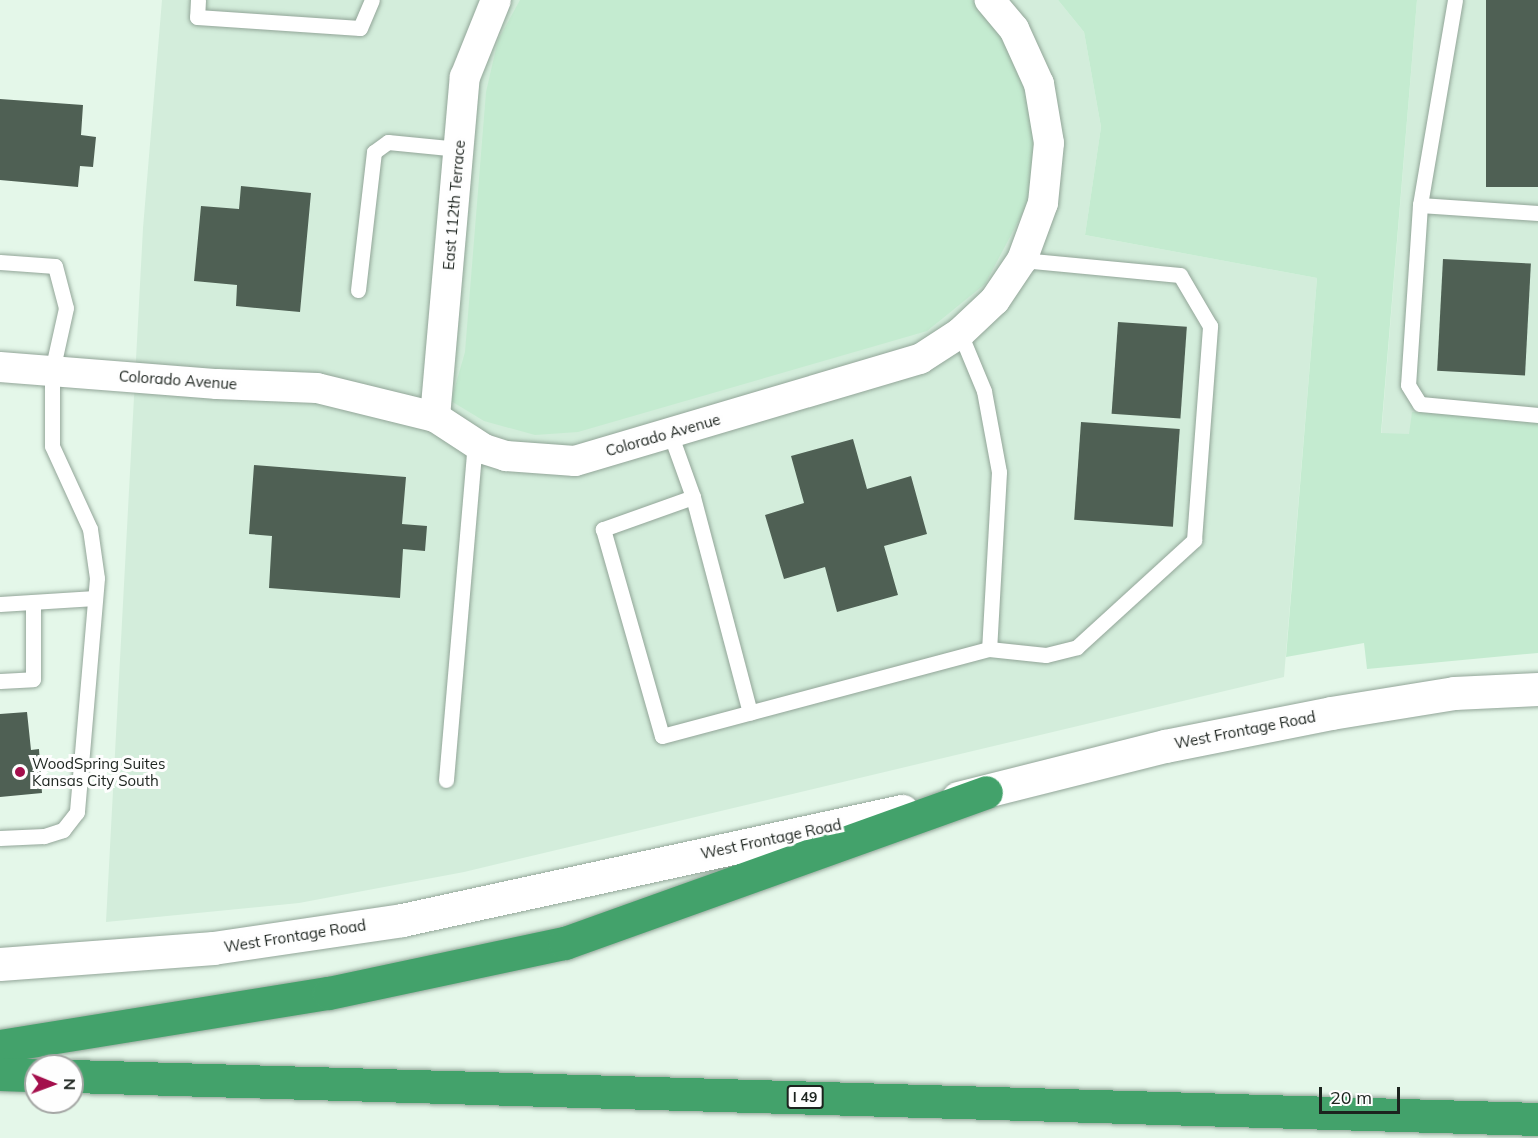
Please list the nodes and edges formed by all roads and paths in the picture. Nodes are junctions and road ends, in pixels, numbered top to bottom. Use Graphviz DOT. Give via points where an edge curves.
graph roads {
  1 [pos="198,0"];
  2 [pos="372,0"];
  3 [pos="496,0"];
  4 [pos="1455,0"];
  5 [pos="993,3"];
  6 [pos="459,149"];
  7 [pos="1420,206"];
  8 [pos="1538,213"];
  9 [pos="1022,260"];
  10 [pos="0,262"];
  11 [pos="358,290"];
  12 [pos="960,333"];
  13 [pos="0,367"];
  14 [pos="52,371"];
  15 [pos="1538,415"];
  16 [pos="435,417"];
  17 [pos="670,433"];
  18 [pos="475,442"];
  19 [pos="693,497"];
  20 [pos="95,598"];
  21 [pos="33,602"];
  22 [pos="0,604"];
  23 [pos="989,649"];
  24 [pos="0,681"];
  25 [pos="1538,689"];
  26 [pos="750,713"];
  27 [pos="446,780"];
  28 [pos="986,792"];
  29 [pos="0,838"];
  30 [pos="0,964"];
  31 [pos="0,1046"];
  32 [pos="0,1074"];
  33 [pos="24,1075"];
  34 [pos="84,1076"];
  35 [pos="1538,1119"];
  1 -- 2 [label="lane" via="197,17 360,28"];
  3 -- 6 [label="street, East 112th Terrace" via="465,77"];
  4 -- 7 [label="lane"];
  5 -- 9 [label="street, Colorado Avenue" via="1014,29 1039,84 1049,143 1043,203"];
  6 -- 11 [label="lane" via="388,142 374,152"];
  6 -- 16 [label="street, East 112th Terrace"];
  7 -- 8 [label="lane"];
  7 -- 15 [label="lane" via="1408,385 1420,404"];
  9 -- 12 [label="street, Colorado Avenue" via="995,300"];
  9 -- 23 [label="lane" via="1180,275 1210,326 1194,540 1077,647 1046,655"];
  10 -- 14 [label="lane" via="56,266 66,308"];
  12 -- 17 [label="street, Colorado Avenue" via="920,359"];
  12 -- 23 [label="lane" via="984,391 999,472"];
  13 -- 14 [label="street, Colorado Avenue"];
  14 -- 16 [label="street, Colorado Avenue" via="317,388"];
  14 -- 20 [label="lane" via="52,446 90,529 97,578"];
  16 -- 18 [label="street, Colorado Avenue"];
  17 -- 18 [label="street, Colorado Avenue" via="575,461 506,456"];
  17 -- 19 [label="lane"];
  18 -- 27 [label="lane"];
  19 -- 26 [label="lane"];
  19 -- 26 [label="lane" via="603,529 662,736"];
  20 -- 21 [label="lane"];
  20 -- 29 [label="lane" via="77,812 63,830 44,836"];
  21 -- 22 [label="lane"];
  21 -- 24 [label="lane" via="33,679"];
  23 -- 26 [label="lane"];
  25 -- 28 [label="street, West Frontage Road" via="1454,693 1331,713 1165,746"];
  28 -- 30 [label="street, West Frontage Road" via="402,920 213,948"];
  28 -- 31 [label="highway" via="565,943 330,993"];
  32 -- 33 [label="highway"];
  34 -- 35 [label="highway, I 49"];
}
